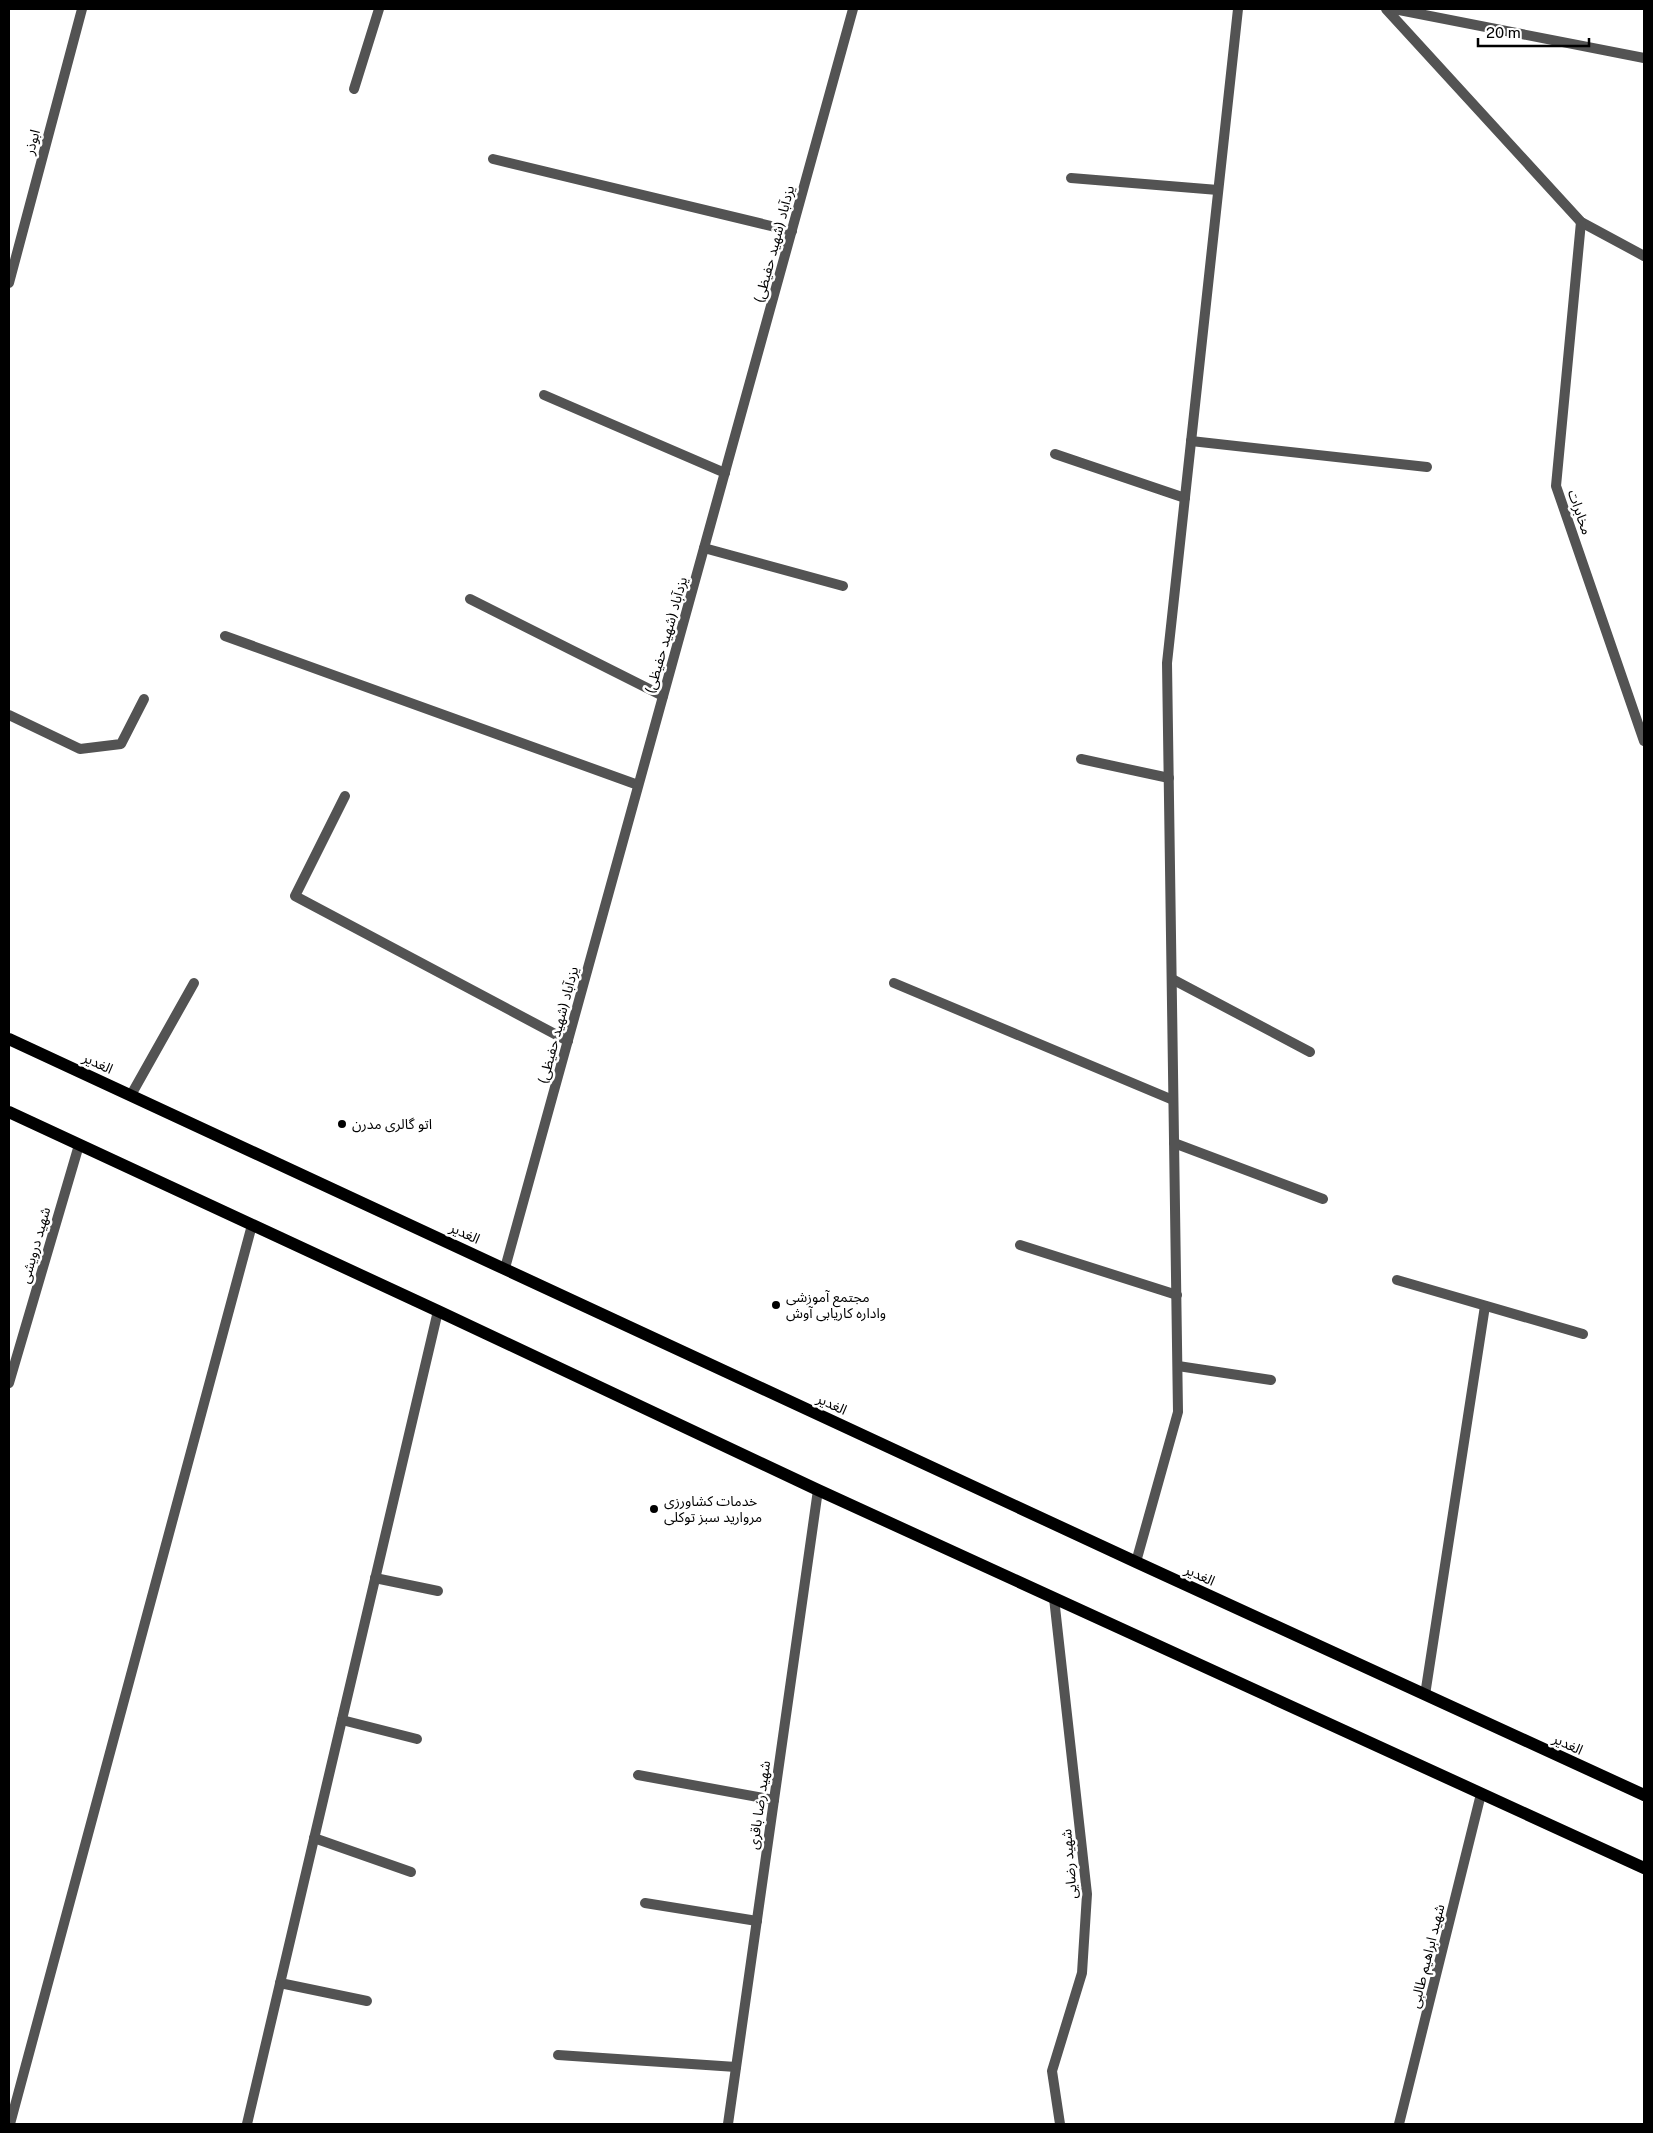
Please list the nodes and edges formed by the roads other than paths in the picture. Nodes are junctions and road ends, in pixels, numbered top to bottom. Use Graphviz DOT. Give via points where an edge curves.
graph roads {
  1 [pos="82,9"];
  2 [pos="379,9"];
  3 [pos="853,9"];
  4 [pos="1238,9"];
  5 [pos="1386,9"];
  6 [pos="1394,9"];
  7 [pos="1644,58"];
  8 [pos="354,89"];
  9 [pos="493,159"];
  10 [pos="1071,178"];
  11 [pos="1218,190"];
  12 [pos="1581,222"];
  13 [pos="792,231"];
  14 [pos="1644,256"];
  15 [pos="9,283"];
  16 [pos="544,394"];
  17 [pos="1191,442"];
  18 [pos="1055,454"];
  19 [pos="1427,468"];
  20 [pos="725,473"];
  21 [pos="1185,498"];
  22 [pos="704,548"];
  23 [pos="842,586"];
  24 [pos="470,599"];
  25 [pos="226,636"];
  26 [pos="663,696"];
  27 [pos="144,699"];
  28 [pos="9,715"];
  29 [pos="1644,741"];
  30 [pos="1081,759"];
  31 [pos="1169,778"];
  32 [pos="638,785"];
  33 [pos="345,796"];
  34 [pos="1172,979"];
  35 [pos="194,983"];
  36 [pos="894,983"];
  37 [pos="9,1038"];
  38 [pos="568,1041"];
  39 [pos="1310,1052"];
  40 [pos="131,1095"];
  41 [pos="1174,1100"];
  42 [pos="9,1112"];
  43 [pos="1174,1143"];
  44 [pos="79,1145"];
  45 [pos="1323,1199"];
  46 [pos="252,1225"];
  47 [pos="1020,1245"];
  48 [pos="505,1268"];
  49 [pos="1397,1280"];
  50 [pos="1177,1295"];
  51 [pos="1485,1306"];
  52 [pos="438,1310"];
  53 [pos="1584,1334"];
  54 [pos="1178,1366"];
  55 [pos="1271,1380"];
  56 [pos="9,1382"];
  57 [pos="818,1490"];
  58 [pos="1136,1562"];
  59 [pos="375,1578"];
  60 [pos="438,1591"];
  61 [pos="1054,1598"];
  62 [pos="1426,1695"];
  63 [pos="342,1720"];
  64 [pos="417,1739"];
  65 [pos="638,1775"];
  66 [pos="1481,1794"];
  67 [pos="1644,1795"];
  68 [pos="774,1800"];
  69 [pos="314,1838"];
  70 [pos="1644,1868"];
  71 [pos="411,1872"];
  72 [pos="645,1903"];
  73 [pos="757,1921"];
  74 [pos="280,1983"];
  75 [pos="368,2001"];
  76 [pos="558,2055"];
  77 [pos="736,2067"];
  78 [pos="10,2124"];
  79 [pos="247,2124"];
  80 [pos="728,2124"];
  81 [pos="1060,2124"];
  82 [pos="1399,2124"];
  1 -- 15 [label="street, ابوذر"];
  2 -- 8 [label="street"];
  3 -- 13 [label="street, یزدآباد (شهید حفیظی)"];
  4 -- 11 [label="street"];
  5 -- 12 [label="street"];
  6 -- 7 [label="street"];
  9 -- 13 [label="street"];
  10 -- 11 [label="street"];
  11 -- 17 [label="street"];
  12 -- 14 [label="street"];
  12 -- 29 [label="street, مخابرات" via="1556,486"];
  13 -- 20 [label="street, یزدآباد (شهید حفیظی)"];
  16 -- 20 [label="street"];
  17 -- 19 [label="street"];
  17 -- 21 [label="street"];
  18 -- 21 [label="street"];
  20 -- 22 [label="street, یزدآباد (شهید حفیظی)"];
  21 -- 31 [label="street" via="1167,664"];
  22 -- 23 [label="street"];
  22 -- 26 [label="street, یزدآباد (شهید حفیظی)"];
  24 -- 26 [label="street"];
  25 -- 32 [label="street"];
  26 -- 32 [label="street, یزدآباد (شهید حفیظی)"];
  27 -- 28 [label="street" via="122,744 80,749"];
  30 -- 31 [label="street"];
  31 -- 34 [label="street"];
  32 -- 38 [label="street, یزدآباد (شهید حفیظی)"];
  33 -- 38 [label="street" via="295,896"];
  34 -- 39 [label="street"];
  34 -- 41 [label="street"];
  35 -- 40 [label="street"];
  36 -- 41 [label="street"];
  37 -- 40 [label="main road, الغدیر"];
  38 -- 48 [label="street, یزدآباد (شهید حفیظی)"];
  40 -- 48 [label="main road, الغدیر"];
  41 -- 43 [label="street"];
  42 -- 44 [label="main road"];
  43 -- 45 [label="street"];
  43 -- 50 [label="street"];
  44 -- 46 [label="main road"];
  44 -- 56 [label="street, شهید درویشی"];
  46 -- 52 [label="main road"];
  46 -- 78 [label="street"];
  47 -- 50 [label="street"];
  48 -- 58 [label="main road, الغدیر"];
  49 -- 51 [label="street"];
  50 -- 54 [label="street"];
  51 -- 53 [label="street"];
  51 -- 62 [label="street"];
  52 -- 57 [label="main road"];
  52 -- 59 [label="street"];
  54 -- 55 [label="street"];
  54 -- 58 [label="street" via="1178,1412"];
  57 -- 61 [label="main road"];
  57 -- 68 [label="street, شهید رضا باقری"];
  58 -- 62 [label="main road, الغدیر"];
  59 -- 60 [label="street"];
  59 -- 63 [label="street"];
  61 -- 66 [label="main road"];
  61 -- 81 [label="street, شهید رضایی" via="1087,1894 1082,1973 1052,2071"];
  62 -- 67 [label="main road, الغدیر"];
  63 -- 64 [label="street"];
  63 -- 69 [label="street"];
  65 -- 68 [label="street"];
  66 -- 70 [label="main road"];
  66 -- 82 [label="street, شهید ابراهیم طالبی"];
  68 -- 73 [label="street, شهید رضا باقری"];
  69 -- 71 [label="street"];
  69 -- 74 [label="street"];
  72 -- 73 [label="street"];
  73 -- 77 [label="street, شهید رضا باقری"];
  74 -- 75 [label="street"];
  74 -- 79 [label="street"];
  76 -- 77 [label="street"];
  77 -- 80 [label="street, شهید رضا باقری"];
}
